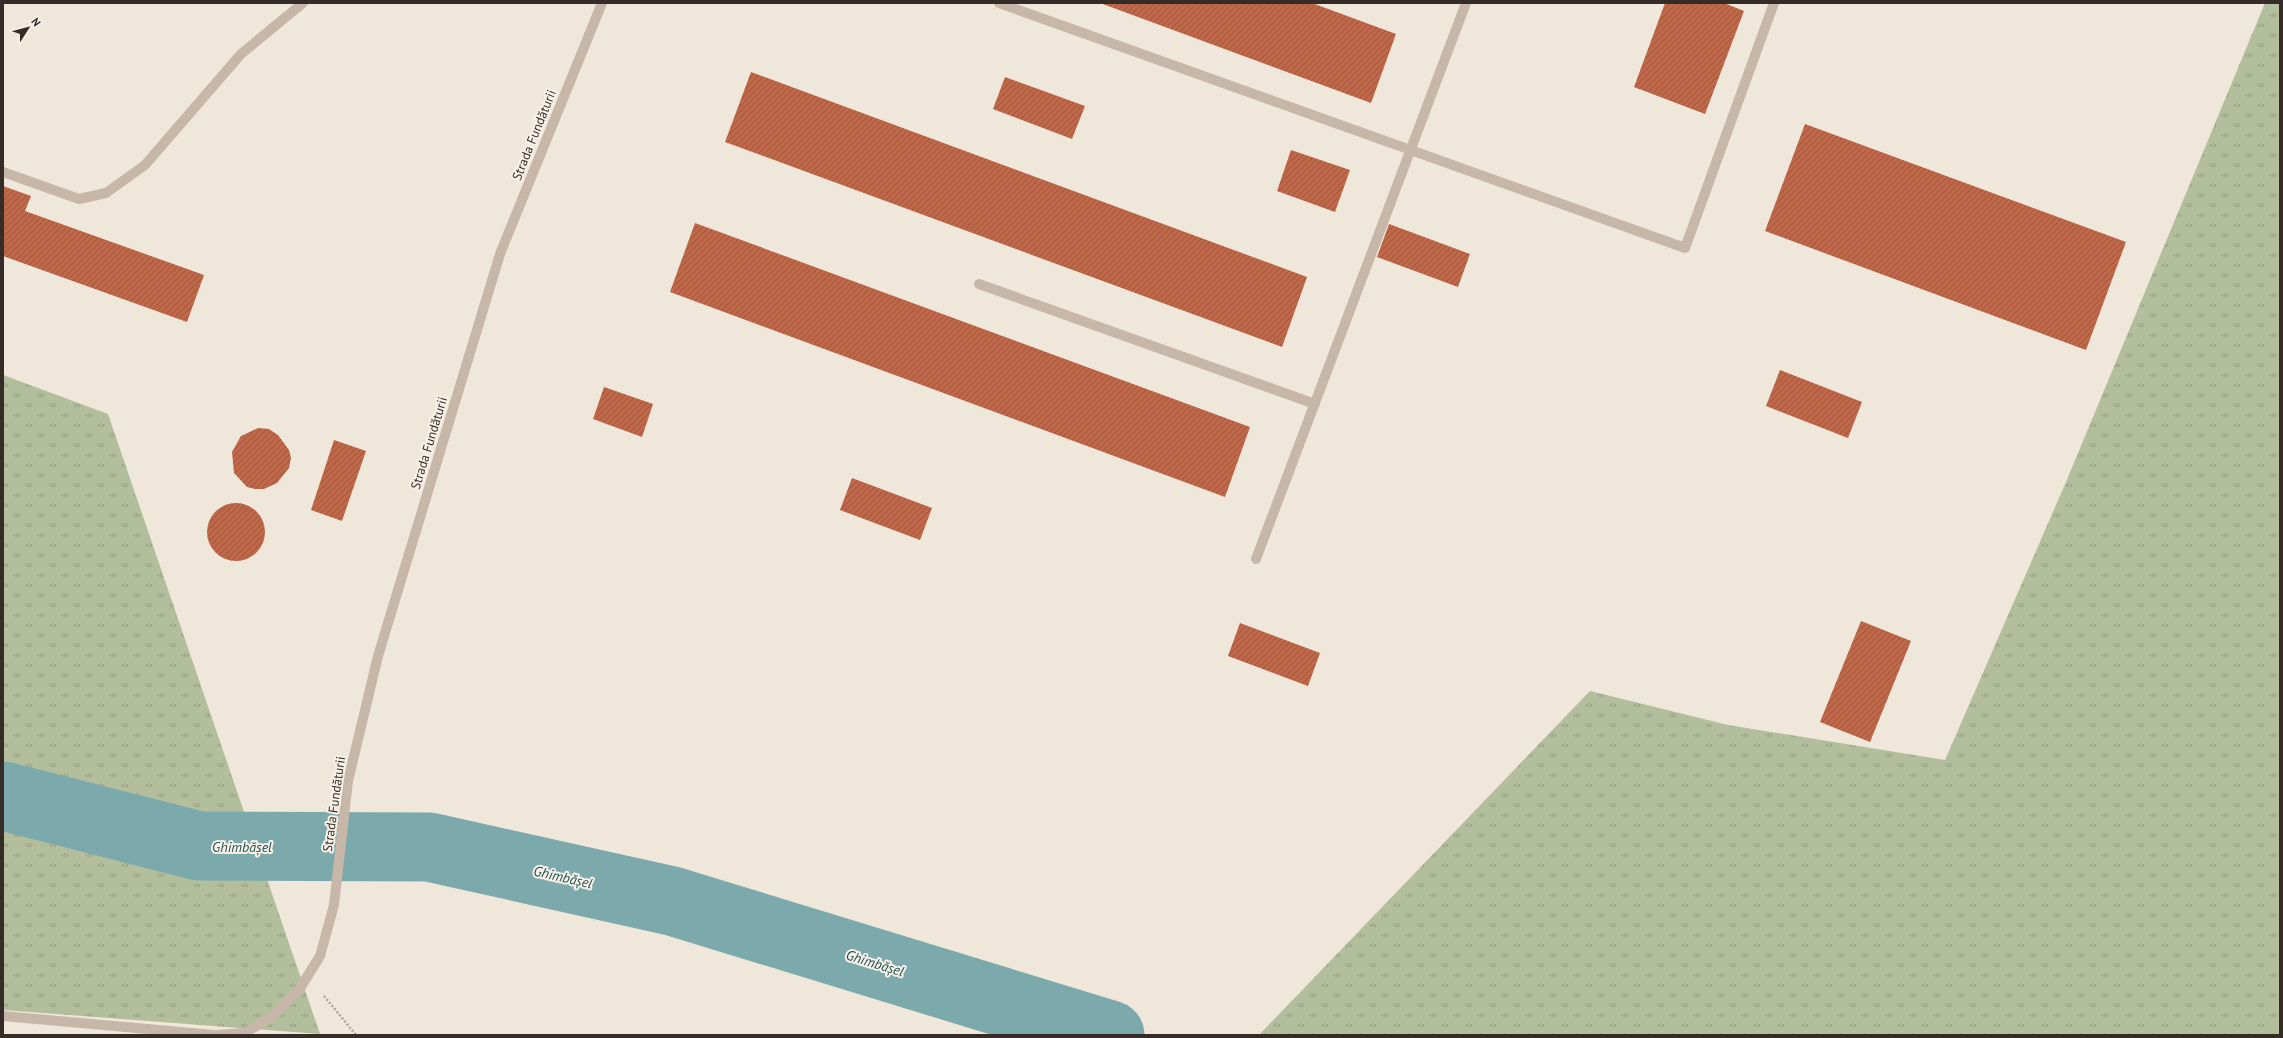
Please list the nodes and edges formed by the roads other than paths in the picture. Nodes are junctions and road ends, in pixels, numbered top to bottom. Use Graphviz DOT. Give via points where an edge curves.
graph roads {
  1 [pos="303,3"];
  2 [pos="602,3"];
  3 [pos="999,3"];
  4 [pos="1466,3"];
  5 [pos="1774,3"];
  6 [pos="1411,150"];
  7 [pos="3,172"];
  8 [pos="979,284"];
  9 [pos="1315,404"];
  10 [pos="1256,559"];
  11 [pos="3,1016"];
  12 [pos="214,1035"];
  13 [pos="218,1035"];
  1 -- 7 [label="street" via="241,54 146,165 106,193 79,199"];
  2 -- 13 [label="street, Strada Fundăturii" via="500,254 378,656 348,781 334,905 320,956 298,990 271,1018 244,1033"];
  3 -- 6 [label="street"];
  4 -- 6 [label="street"];
  5 -- 6 [label="street" via="1685,248"];
  6 -- 9 [label="street"];
  8 -- 9 [label="street"];
  9 -- 10 [label="street"];
  11 -- 12 [label="street"];
}
